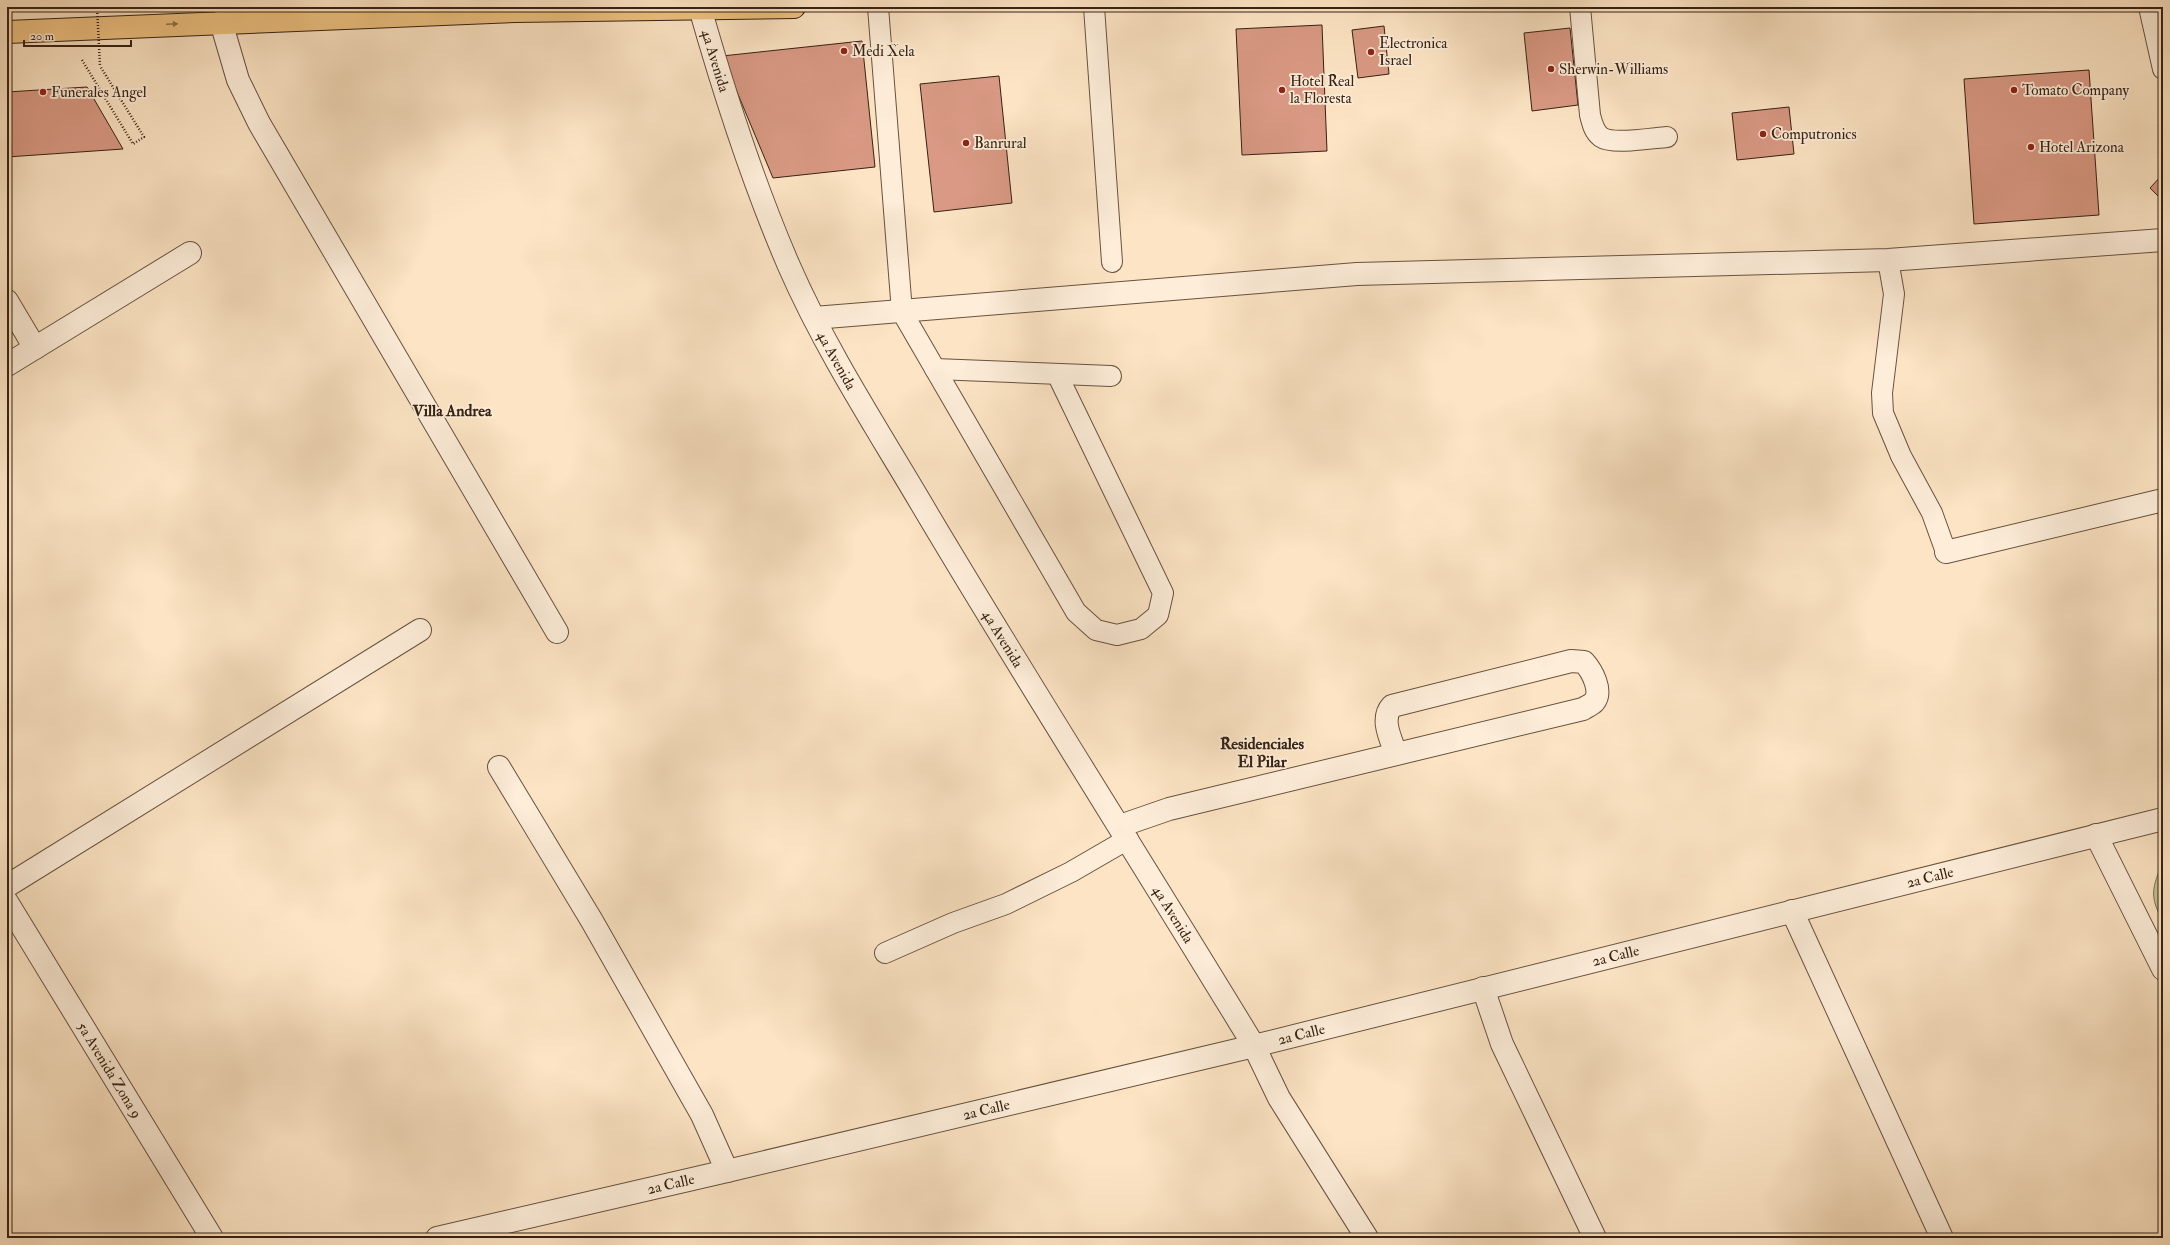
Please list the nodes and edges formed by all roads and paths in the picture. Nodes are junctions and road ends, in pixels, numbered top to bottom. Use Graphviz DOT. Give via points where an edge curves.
graph roads {
  1 [pos="97,7"];
  2 [pos="794,7"];
  3 [pos="878,7"];
  4 [pos="1094,7"];
  5 [pos="1580,7"];
  6 [pos="2150,7"];
  7 [pos="700,8"];
  8 [pos="221,22"];
  9 [pos="7,32"];
  10 [pos="79,55"];
  11 [pos="2163,69"];
  12 [pos="1667,137"];
  13 [pos="2163,240"];
  14 [pos="190,253"];
  15 [pos="1888,260"];
  16 [pos="1112,262"];
  17 [pos="7,301"];
  18 [pos="902,312"];
  19 [pos="814,318"];
  20 [pos="35,348"];
  21 [pos="7,365"];
  22 [pos="935,369"];
  23 [pos="1057,374"];
  24 [pos="1111,376"];
  25 [pos="2163,500"];
  26 [pos="1946,552"];
  27 [pos="420,630"];
  28 [pos="557,632"];
  29 [pos="1396,754"];
  30 [pos="498,767"];
  31 [pos="2163,819"];
  32 [pos="1124,832"];
  33 [pos="2096,835"];
  34 [pos="7,886"];
  35 [pos="7,902"];
  36 [pos="1792,911"];
  37 [pos="885,953"];
  38 [pos="2163,969"];
  39 [pos="1483,988"];
  40 [pos="1254,1046"];
  41 [pos="727,1171"];
  42 [pos="212,1238"];
  43 [pos="437,1238"];
  44 [pos="1367,1238"];
  45 [pos="1595,1238"];
  46 [pos="1942,1238"];
  1 -- 10 [label="path, bridge" via="100,66 144,138 133,144"];
  2 -- 7 [label="main road"];
  3 -- 18 [label="lane"];
  4 -- 16 [label="lane"];
  5 -- 12 [label="lane" via="1590,115 1596,131 1602,138 1612,140"];
  6 -- 11 [label="lane"];
  7 -- 8 [label="main road" via="515,11"];
  7 -- 19 [label="street, 4a Avenida" via="759,194"];
  9 -- 8 [label="main road, one-way"];
  8 -- 28 [label="street" via="238,80 259,123"];
  13 -- 15 [label="street"];
  14 -- 20 [label="street"];
  15 -- 18 [label="street" via="1357,274"];
  15 -- 26 [label="lane" via="1894,294 1883,375 1884,413 1900,456 1932,513"];
  17 -- 20 [label="street"];
  18 -- 19 [label="street"];
  18 -- 22 [label="lane"];
  19 -- 32 [label="street, 4a Avenida" via="978,599"];
  20 -- 21 [label="street"];
  22 -- 23 [label="lane"];
  22 -- 23 [label="lane" via="1076,612 1096,630 1117,635 1141,629 1158,615 1163,593"];
  23 -- 24 [label="lane"];
  25 -- 26 [label="street"];
  27 -- 34 [label="street"];
  29 -- 29 [label="street" via="1583,709 1593,703 1597,695 1592,672 1584,662 1571,661 1392,706 1386,712 1385,719"];
  29 -- 32 [label="street" via="1169,809"];
  30 -- 41 [label="street" via="592,921 702,1115"];
  31 -- 33 [label="street, 2a Calle"];
  32 -- 37 [label="lane" via="1071,872 1006,904 952,923"];
  32 -- 40 [label="street, 4a Avenida"];
  33 -- 36 [label="street, 2a Calle"];
  33 -- 38 [label="street"];
  35 -- 42 [label="street, 5a Avenida Zona 9"];
  36 -- 39 [label="street, 2a Calle"];
  36 -- 46 [label="street"];
  39 -- 40 [label="street, 2a Calle"];
  39 -- 45 [label="street" via="1502,1044"];
  40 -- 41 [label="street, 2a Calle"];
  40 -- 44 [label="street, 4a Avenida" via="1279,1098"];
  41 -- 43 [label="street, 2a Calle"];
}
